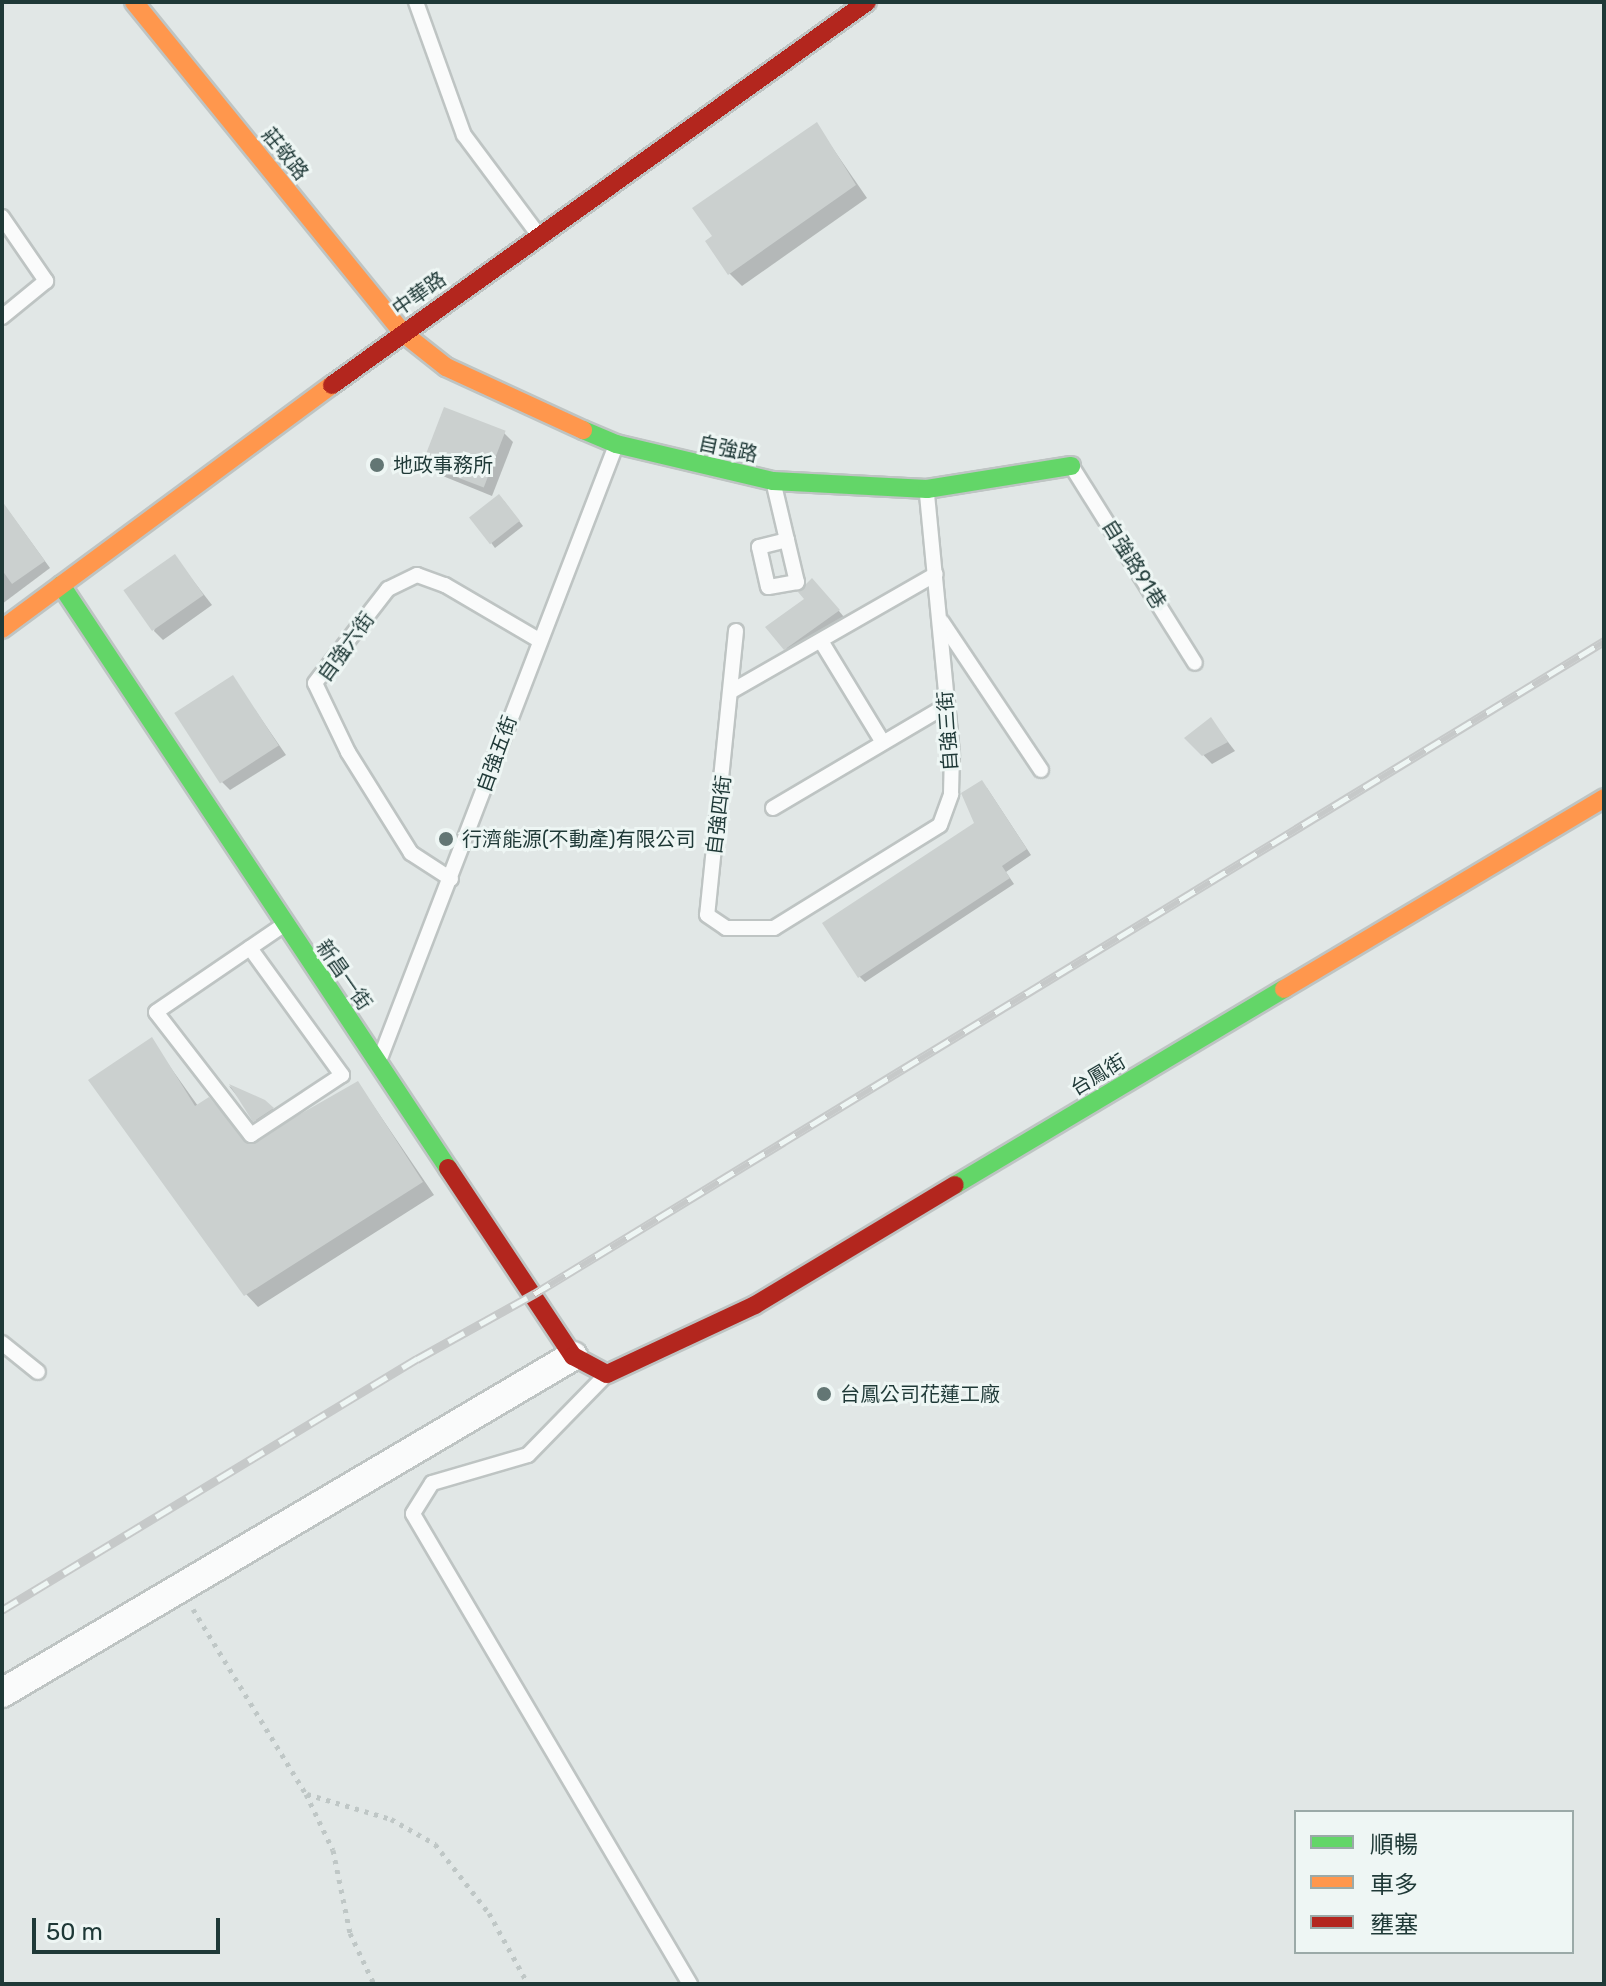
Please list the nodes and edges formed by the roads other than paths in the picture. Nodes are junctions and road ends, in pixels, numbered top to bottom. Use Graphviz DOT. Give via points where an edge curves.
graph roads {
  1 [pos="134,2"];
  2 [pos="416,2"];
  3 [pos="867,2"];
  4 [pos="2,217"];
  5 [pos="539,236"];
  6 [pos="2,317"];
  7 [pos="403,333"];
  8 [pos="616,444"];
  9 [pos="1071,466"];
  10 [pos="773,481"];
  11 [pos="927,489"];
  12 [pos="787,540"];
  13 [pos="936,574"];
  14 [pos="61,585"];
  15 [pos="939,619"];
  16 [pos="2,629"];
  17 [pos="736,631"];
  18 [pos="537,639"];
  19 [pos="821,641"];
  20 [pos="1195,663"];
  21 [pos="730,692"];
  22 [pos="947,705"];
  23 [pos="882,741"];
  24 [pos="1041,770"];
  25 [pos="1604,798"];
  26 [pos="773,808"];
  27 [pos="451,879"];
  28 [pos="283,925"];
  29 [pos="726,928"];
  30 [pos="250,948"];
  31 [pos="378,1064"];
  32 [pos="2,1343"];
  33 [pos="573,1356"];
  34 [pos="38,1372"];
  35 [pos="607,1374"];
  36 [pos="2,1693"];
  37 [pos="690,1984"];
  1 -- 7 [label="street, 莊敬路"];
  2 -- 5 [label="lane" via="464,135"];
  3 -- 5 [label="street, 中華路"];
  4 -- 6 [label="lane" via="46,281"];
  5 -- 7 [label="street, 中華路"];
  7 -- 8 [label="street, 自強路" via="446,367"];
  7 -- 14 [label="street, 中華路"];
  8 -- 10 [label="street, 自強路"];
  8 -- 18 [label="lane, 自強五街" via="592,516"];
  9 -- 11 [label="street, 自強路"];
  9 -- 20 [label="lane, 自強路91巷"];
  10 -- 11 [label="street, 自強路"];
  10 -- 12 [label="lane"];
  11 -- 13 [label="lane, 自強三街"];
  13 -- 15 [label="lane, 自強三街"];
  13 -- 19 [label="lane"];
  14 -- 16 [label="street, 中華路"];
  14 -- 28 [label="street, 新昌一街"];
  15 -- 22 [label="lane, 自強三街"];
  15 -- 24 [label="lane"];
  17 -- 21 [label="lane, 自強四街"];
  18 -- 27 [label="lane, 自強五街"];
  18 -- 27 [label="lane, 自強六街" via="445,585 417,575 388,589 315,683 348,752 411,853"];
  19 -- 21 [label="lane"];
  19 -- 23 [label="lane"];
  21 -- 29 [label="lane, 自強四街" via="707,915"];
  22 -- 23 [label="lane"];
  22 -- 29 [label="lane, 自強三街" via="951,794 940,825 774,928"];
  23 -- 26 [label="lane"];
  25 -- 35 [label="street, 台鳳街" via="755,1305"];
  27 -- 31 [label="lane, 自強五街"];
  28 -- 30 [label="lane"];
  28 -- 31 [label="street, 新昌一街"];
  30 -- 30 [label="lane" via="156,1012 251,1135 342,1075"];
  31 -- 33 [label="street, 新昌一街"];
  32 -- 34 [label="lane"];
  33 -- 35 [label="street, 新昌一街"];
  33 -- 36 [label="street"];
  35 -- 37 [label="lane" via="528,1455 432,1483 413,1514"];
}
